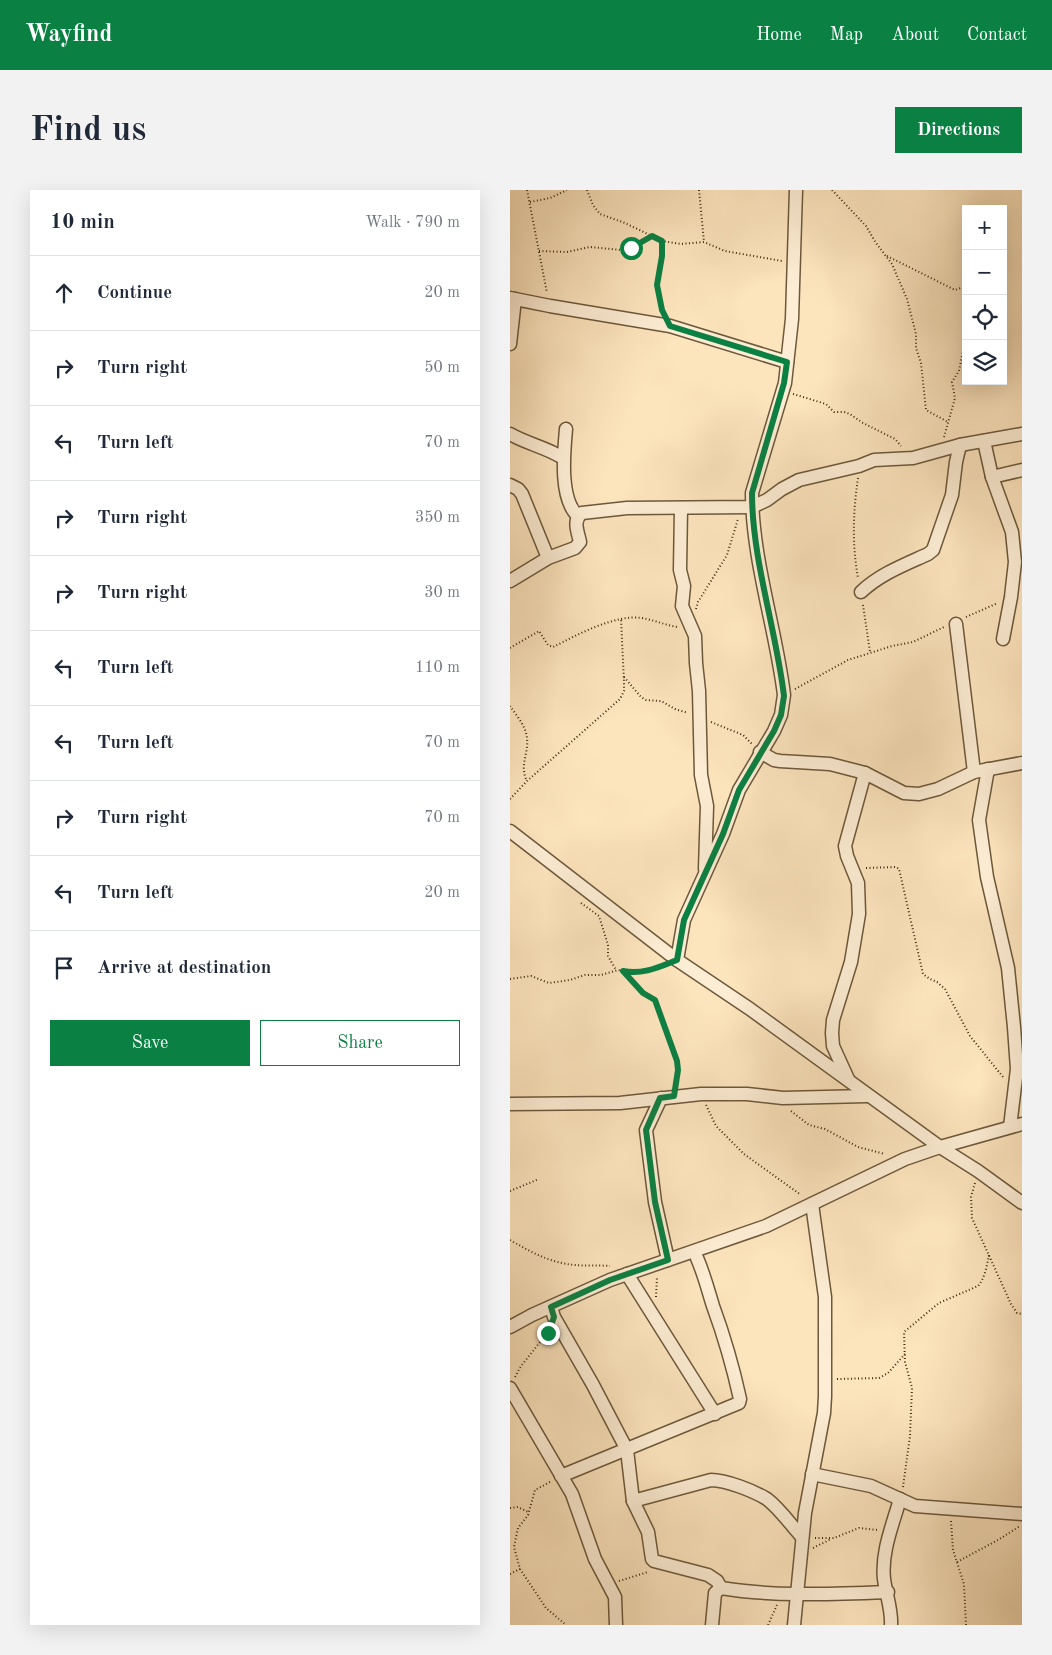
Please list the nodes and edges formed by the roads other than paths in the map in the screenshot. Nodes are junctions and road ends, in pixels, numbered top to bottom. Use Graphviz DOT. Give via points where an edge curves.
graph roads {
  1 [pos="796,190"];
  2 [pos="512,298"];
  3 [pos="510,344"];
  4 [pos="787,362"];
  5 [pos="566,428"];
  6 [pos="510,434"];
  7 [pos="1022,434"];
  8 [pos="984,441"];
  9 [pos="960,445"];
  10 [pos="563,458"];
  11 [pos="1022,470"];
  12 [pos="992,477"];
  13 [pos="510,486"];
  14 [pos="747,507"];
  15 [pos="681,508"];
  16 [pos="578,516"];
  17 [pos="548,558"];
  18 [pos="510,581"];
  19 [pos="861,592"];
  20 [pos="956,624"];
  21 [pos="1003,639"];
  22 [pos="760,752"];
  23 [pos="1022,763"];
  24 [pos="988,769"];
  25 [pos="974,772"];
  26 [pos="865,773"];
  27 [pos="510,831"];
  28 [pos="706,872"];
  29 [pos="677,960"];
  30 [pos="1020,1067"];
  31 [pos="849,1081"];
  32 [pos="868,1096"];
  33 [pos="660,1098"];
  34 [pos="510,1104"];
  35 [pos="1016,1125"];
  36 [pos="940,1147"];
  37 [pos="1022,1203"];
  38 [pos="812,1204"];
  39 [pos="697,1258"];
  40 [pos="668,1260"];
  41 [pos="627,1274"];
  42 [pos="553,1312"];
  43 [pos="510,1327"];
  44 [pos="511,1390"];
  45 [pos="715,1414"];
  46 [pos="627,1450"];
  47 [pos="812,1474"];
  48 [pos="561,1476"];
  49 [pos="900,1499"];
  50 [pos="633,1501"];
  51 [pos="1022,1514"];
  52 [pos="802,1537"];
  53 [pos="721,1588"];
  54 [pos="888,1592"];
  55 [pos="798,1594"];
  56 [pos="616,1625"];
  57 [pos="712,1625"];
  58 [pos="794,1625"];
  59 [pos="891,1625"];
  1 -- 4 [label="street" via="795,262"];
  2 -- 3 [label="street"];
  2 -- 4 [label="street" via="670,326"];
  4 -- 14 [label="street" via="782,391"];
  5 -- 10 [label="street"];
  6 -- 10 [label="street"];
  7 -- 8 [label="street"];
  8 -- 9 [label="street"];
  8 -- 12 [label="street"];
  9 -- 14 [label="street" via="913,458 883,458 799,480 768,500"];
  9 -- 19 [label="street" via="952,495 936,546 928,554 888,572"];
  10 -- 16 [label="street" via="568,500"];
  11 -- 12 [label="street"];
  12 -- 21 [label="street" via="1012,532 1015,562"];
  13 -- 17 [label="street" via="522,494"];
  14 -- 15 [label="street"];
  14 -- 22 [label="street" via="759,553 784,696 781,715"];
  15 -- 16 [label="street" via="627,508"];
  15 -- 28 [label="street" via="682,606 694,629 701,775 707,806"];
  16 -- 17 [label="street" via="578,545"];
  17 -- 18 [label="street"];
  20 -- 25 [label="street"];
  22 -- 26 [label="street" via="774,760 830,764"];
  22 -- 28 [label="street" via="739,790"];
  23 -- 24 [label="street"];
  24 -- 25 [label="street"];
  24 -- 30 [label="street" via="979,820 987,877 1008,968"];
  25 -- 26 [label="street" via="919,794 904,793"];
  26 -- 31 [label="street" via="845,846 859,889 860,914 852,962 832,1020 833,1046"];
  27 -- 29 [label="street"];
  28 -- 29 [label="street" via="684,920"];
  29 -- 31 [label="street"];
  30 -- 35 [label="street" via="1015,1089"];
  31 -- 32 [label="street"];
  32 -- 33 [label="street" via="783,1098 702,1094"];
  32 -- 36 [label="street"];
  33 -- 34 [label="street" via="620,1103"];
  33 -- 40 [label="street" via="646,1130 655,1202"];
  35 -- 36 [label="street"];
  36 -- 37 [label="street"];
  36 -- 38 [label="street" via="905,1159"];
  38 -- 40 [label="street" via="766,1226"];
  38 -- 47 [label="street" via="825,1298 824,1413"];
  39 -- 45 [label="street" via="720,1323 740,1399 736,1405"];
  40 -- 41 [label="street"];
  41 -- 42 [label="street"];
  41 -- 45 [label="street"];
  42 -- 43 [label="street"];
  42 -- 46 [label="street"];
  44 -- 48 [label="street"];
  45 -- 46 [label="street"];
  46 -- 48 [label="street"];
  46 -- 50 [label="street"];
  47 -- 49 [label="street" via="871,1486"];
  47 -- 52 [label="street"];
  48 -- 56 [label="street" via="572,1494 591,1550 615,1597"];
  49 -- 51 [label="street" via="915,1506"];
  49 -- 54 [label="street" via="885,1554 884,1578"];
  50 -- 52 [label="street" via="711,1480 728,1482 766,1499"];
  50 -- 53 [label="street" via="648,1532 654,1561 708,1575"];
  52 -- 55 [label="street"];
  53 -- 55 [label="street"];
  53 -- 57 [label="street" via="716,1593"];
  54 -- 55 [label="street"];
  54 -- 59 [label="street"];
  55 -- 58 [label="street"];
}
